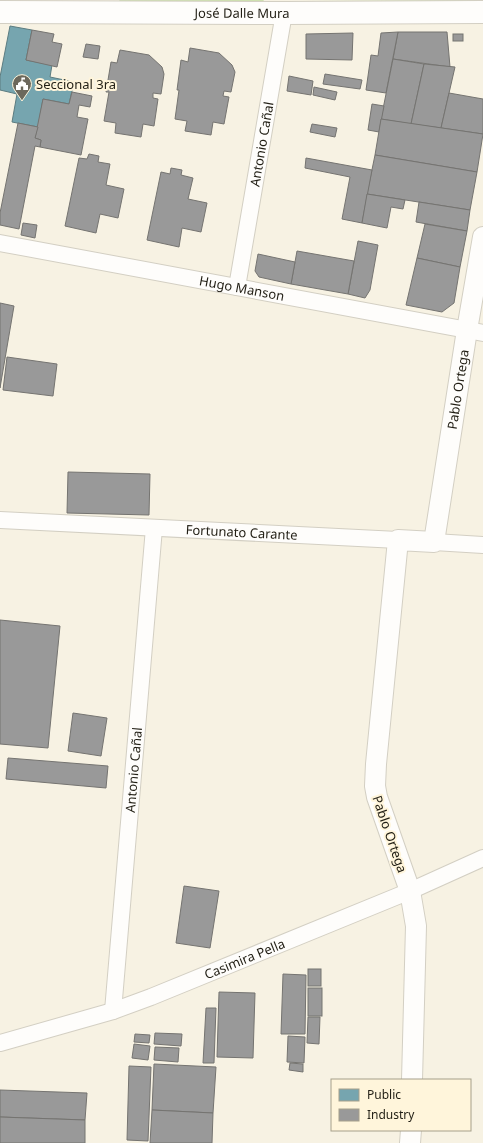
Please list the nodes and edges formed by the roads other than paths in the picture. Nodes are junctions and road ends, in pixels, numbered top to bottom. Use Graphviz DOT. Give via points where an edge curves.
graph roads {
  1 [pos="3,0"];
  2 [pos="112,6"];
  3 [pos="286,7"];
  4 [pos="483,12"];
  5 [pos="0,13"];
  6 [pos="483,237"];
  7 [pos="0,243"];
  8 [pos="236,287"];
  9 [pos="475,332"];
  10 [pos="0,520"];
  11 [pos="154,528"];
  12 [pos="398,540"];
  13 [pos="434,542"];
  14 [pos="483,545"];
  15 [pos="483,858"];
  16 [pos="410,891"];
  17 [pos="113,1011"];
  18 [pos="0,1043"];
  19 [pos="412,1079"];
  20 [pos="411,1131"];
  21 [pos="410,1143"];
  1 -- 5 [label="street"];
  2 -- 3 [label="main road, José Dalle Mura"];
  2 -- 5 [label="main road, José Dalle Mura"];
  3 -- 4 [label="main road, José Dalle Mura"];
  3 -- 8 [label="street, Antonio Cañal"];
  6 -- 9 [label="street, Pablo Ortega"];
  7 -- 8 [label="street, Hugo Manson"];
  8 -- 9 [label="street, Hugo Manson"];
  9 -- 13 [label="street, Pablo Ortega"];
  10 -- 11 [label="street, Fortunato Carante"];
  11 -- 12 [label="street, Fortunato Carante"];
  11 -- 17 [label="street, Antonio Cañal"];
  12 -- 13 [label="street, Fortunato Carante"];
  12 -- 16 [label="street, Pablo Ortega" via="375,786"];
  13 -- 14 [label="street, Fortunato Carante"];
  15 -- 16 [label="street, Casimira Pella"];
  16 -- 17 [label="street, Casimira Pella" via="221,970"];
  16 -- 19 [label="street, Pablo Ortega" via="416,926"];
  17 -- 18 [label="street, Casimira Pella"];
  20 -- 21 [label="street"];
}
